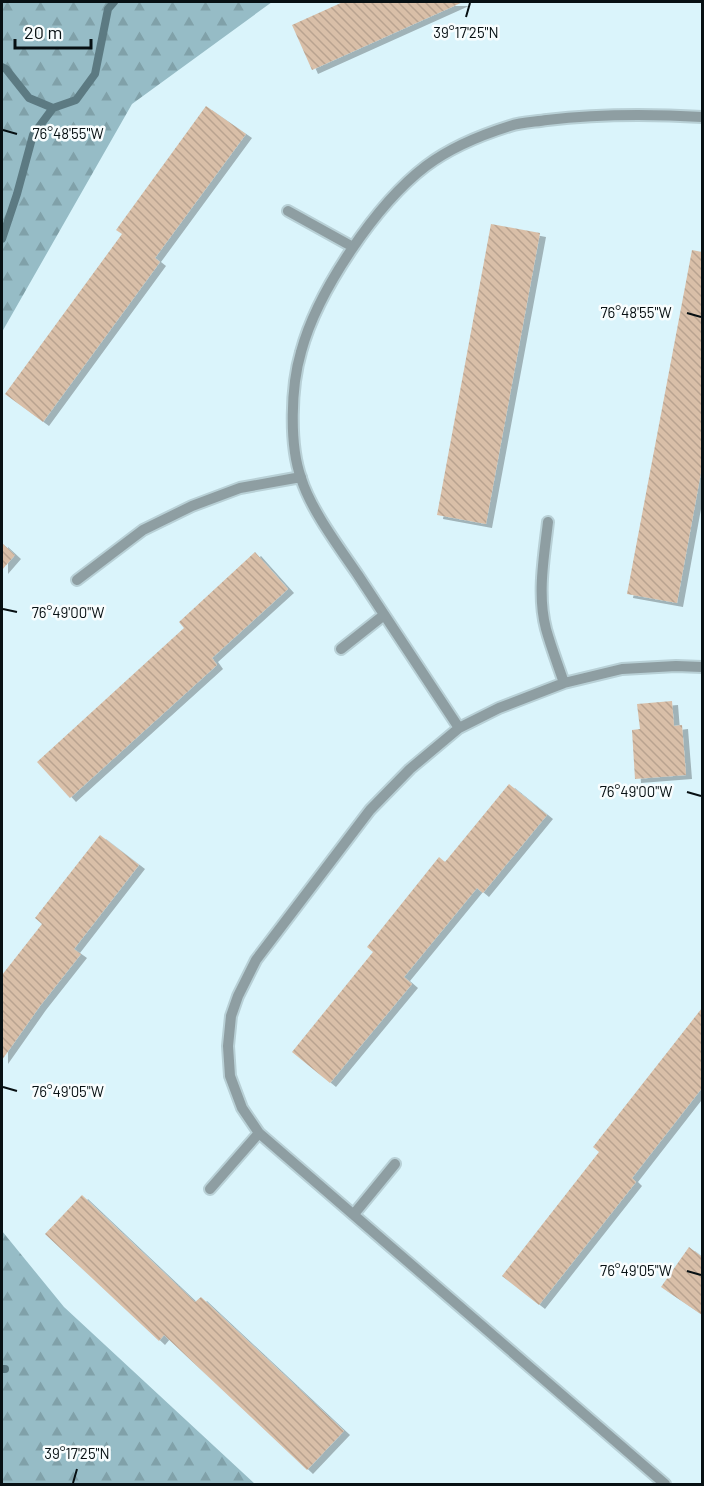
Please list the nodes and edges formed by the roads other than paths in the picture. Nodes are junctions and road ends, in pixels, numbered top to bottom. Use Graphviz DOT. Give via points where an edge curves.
graph roads {
  1 [pos="702,117"];
  2 [pos="288,211"];
  3 [pos="352,247"];
  4 [pos="301,477"];
  5 [pos="548,522"];
  6 [pos="77,580"];
  7 [pos="384,615"];
  8 [pos="341,649"];
  9 [pos="702,668"];
  10 [pos="564,683"];
  11 [pos="459,728"];
  12 [pos="259,1133"];
  13 [pos="395,1164"];
  14 [pos="210,1189"];
  15 [pos="354,1214"];
  16 [pos="665,1485"];
  1 -- 3 [label="lane" via="576,117 513,124 470,140 426,166 389,201"];
  2 -- 3 [label="lane"];
  3 -- 4 [label="lane" via="322,300 301,351 293,395"];
  4 -- 6 [label="lane" via="240,488 192,506 143,530"];
  4 -- 7 [label="lane" via="324,524"];
  5 -- 10 [label="lane" via="542,603"];
  7 -- 8 [label="lane"];
  7 -- 11 [label="lane"];
  9 -- 10 [label="lane" via="622,669"];
  10 -- 11 [label="lane"];
  11 -- 12 [label="lane" via="410,768 370,810 256,960 238,996 231,1016 230,1076 242,1108"];
  12 -- 14 [label="lane"];
  12 -- 15 [label="lane"];
  13 -- 15 [label="lane"];
  15 -- 16 [label="lane"];
}
